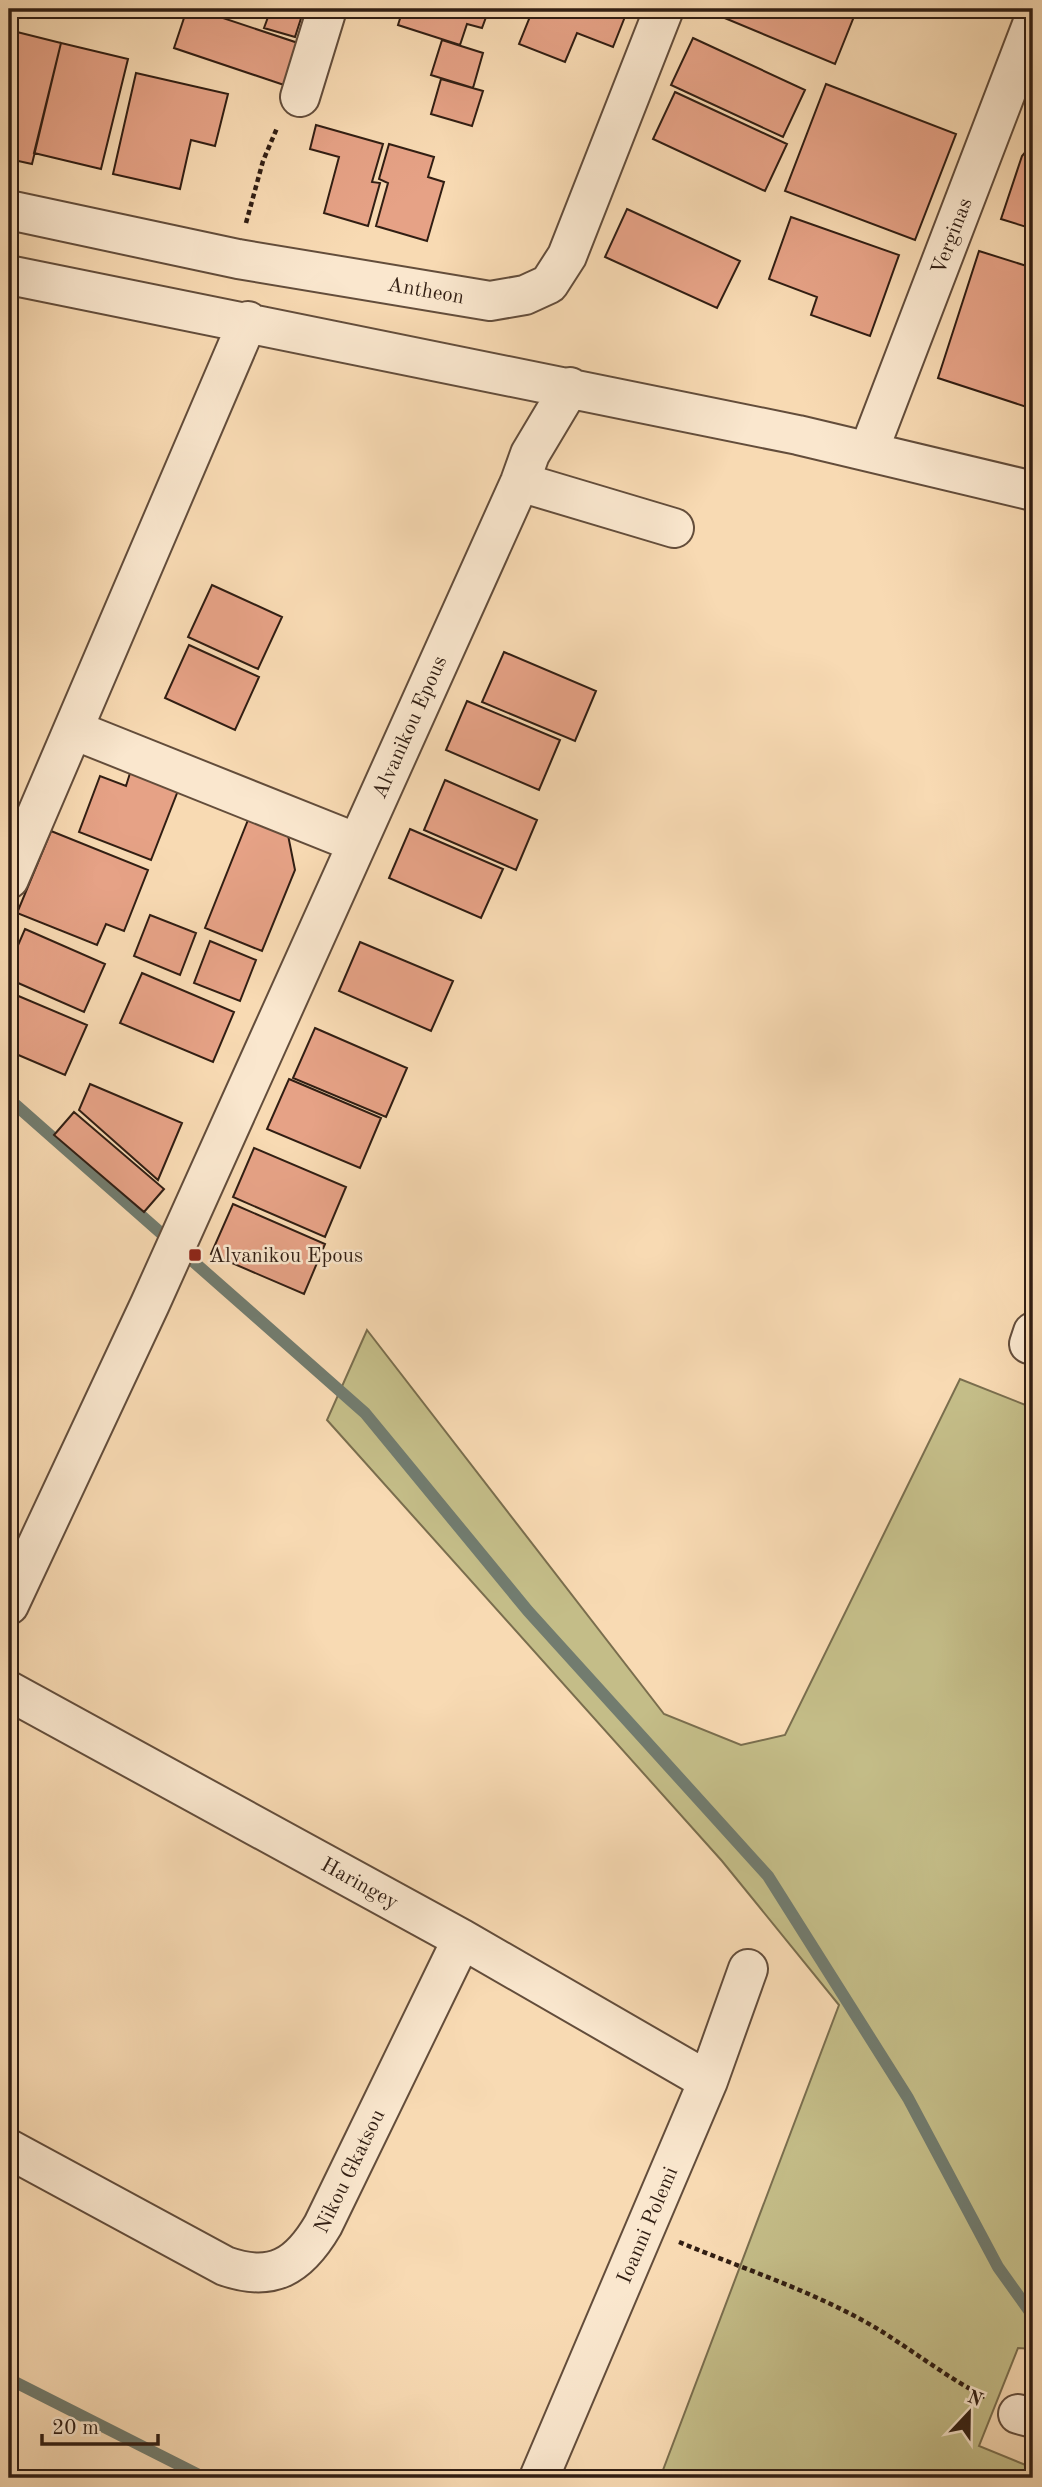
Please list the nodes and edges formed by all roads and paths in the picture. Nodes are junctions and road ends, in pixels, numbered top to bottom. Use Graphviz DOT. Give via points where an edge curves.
graph roads {
  1 [pos="327,9"];
  2 [pos="664,9"];
  3 [pos="1033,22"];
  4 [pos="1021,85"];
  5 [pos="300,97"];
  6 [pos="9,210"];
  7 [pos="238,259"];
  8 [pos="9,275"];
  9 [pos="248,321"];
  10 [pos="570,387"];
  11 [pos="869,450"];
  12 [pos="520,482"];
  13 [pos="1033,491"];
  14 [pos="674,528"];
  15 [pos="74,730"];
  16 [pos="357,842"];
  17 [pos="9,879"];
  18 [pos="9,1605"];
  19 [pos="9,1691"];
  20 [pos="462,1939"];
  21 [pos="748,1969"];
  22 [pos="708,2081"];
  23 [pos="9,2149"];
  24 [pos="646,2228"];
  25 [pos="1026,2416"];
  26 [pos="539,2478"];
  1 -- 5 [label="street"];
  2 -- 7 [label="street, Antheon" via="567,256 549,284 525,295 490,301"];
  3 -- 4 [label="street, Verginas"];
  4 -- 11 [label="street, Verginas"];
  5 -- 7 [label="path" via="282,118 263,161"];
  6 -- 7 [label="street, Antheon"];
  8 -- 9 [label="street"];
  9 -- 10 [label="street"];
  9 -- 15 [label="street"];
  10 -- 11 [label="street"];
  10 -- 12 [label="street, Alvanikou Epous" via="530,454"];
  11 -- 13 [label="street"];
  12 -- 14 [label="street"];
  12 -- 16 [label="street, Alvanikou Epous"];
  15 -- 16 [label="street"];
  15 -- 17 [label="street"];
  16 -- 18 [label="street, Alvanikou Epous"];
  19 -- 20 [label="street, Haringey"];
  20 -- 22 [label="street, Haringey"];
  20 -- 23 [label="street, Nikou Gkatsou" via="323,2225 302,2256 285,2267 264,2274 225,2266"];
  21 -- 22 [label="street, Ioanni Polemi"];
  22 -- 24 [label="street, Ioanni Polemi"];
  24 -- 25 [label="path" via="879,2330 946,2377"];
  24 -- 26 [label="street, Ioanni Polemi"];
}
